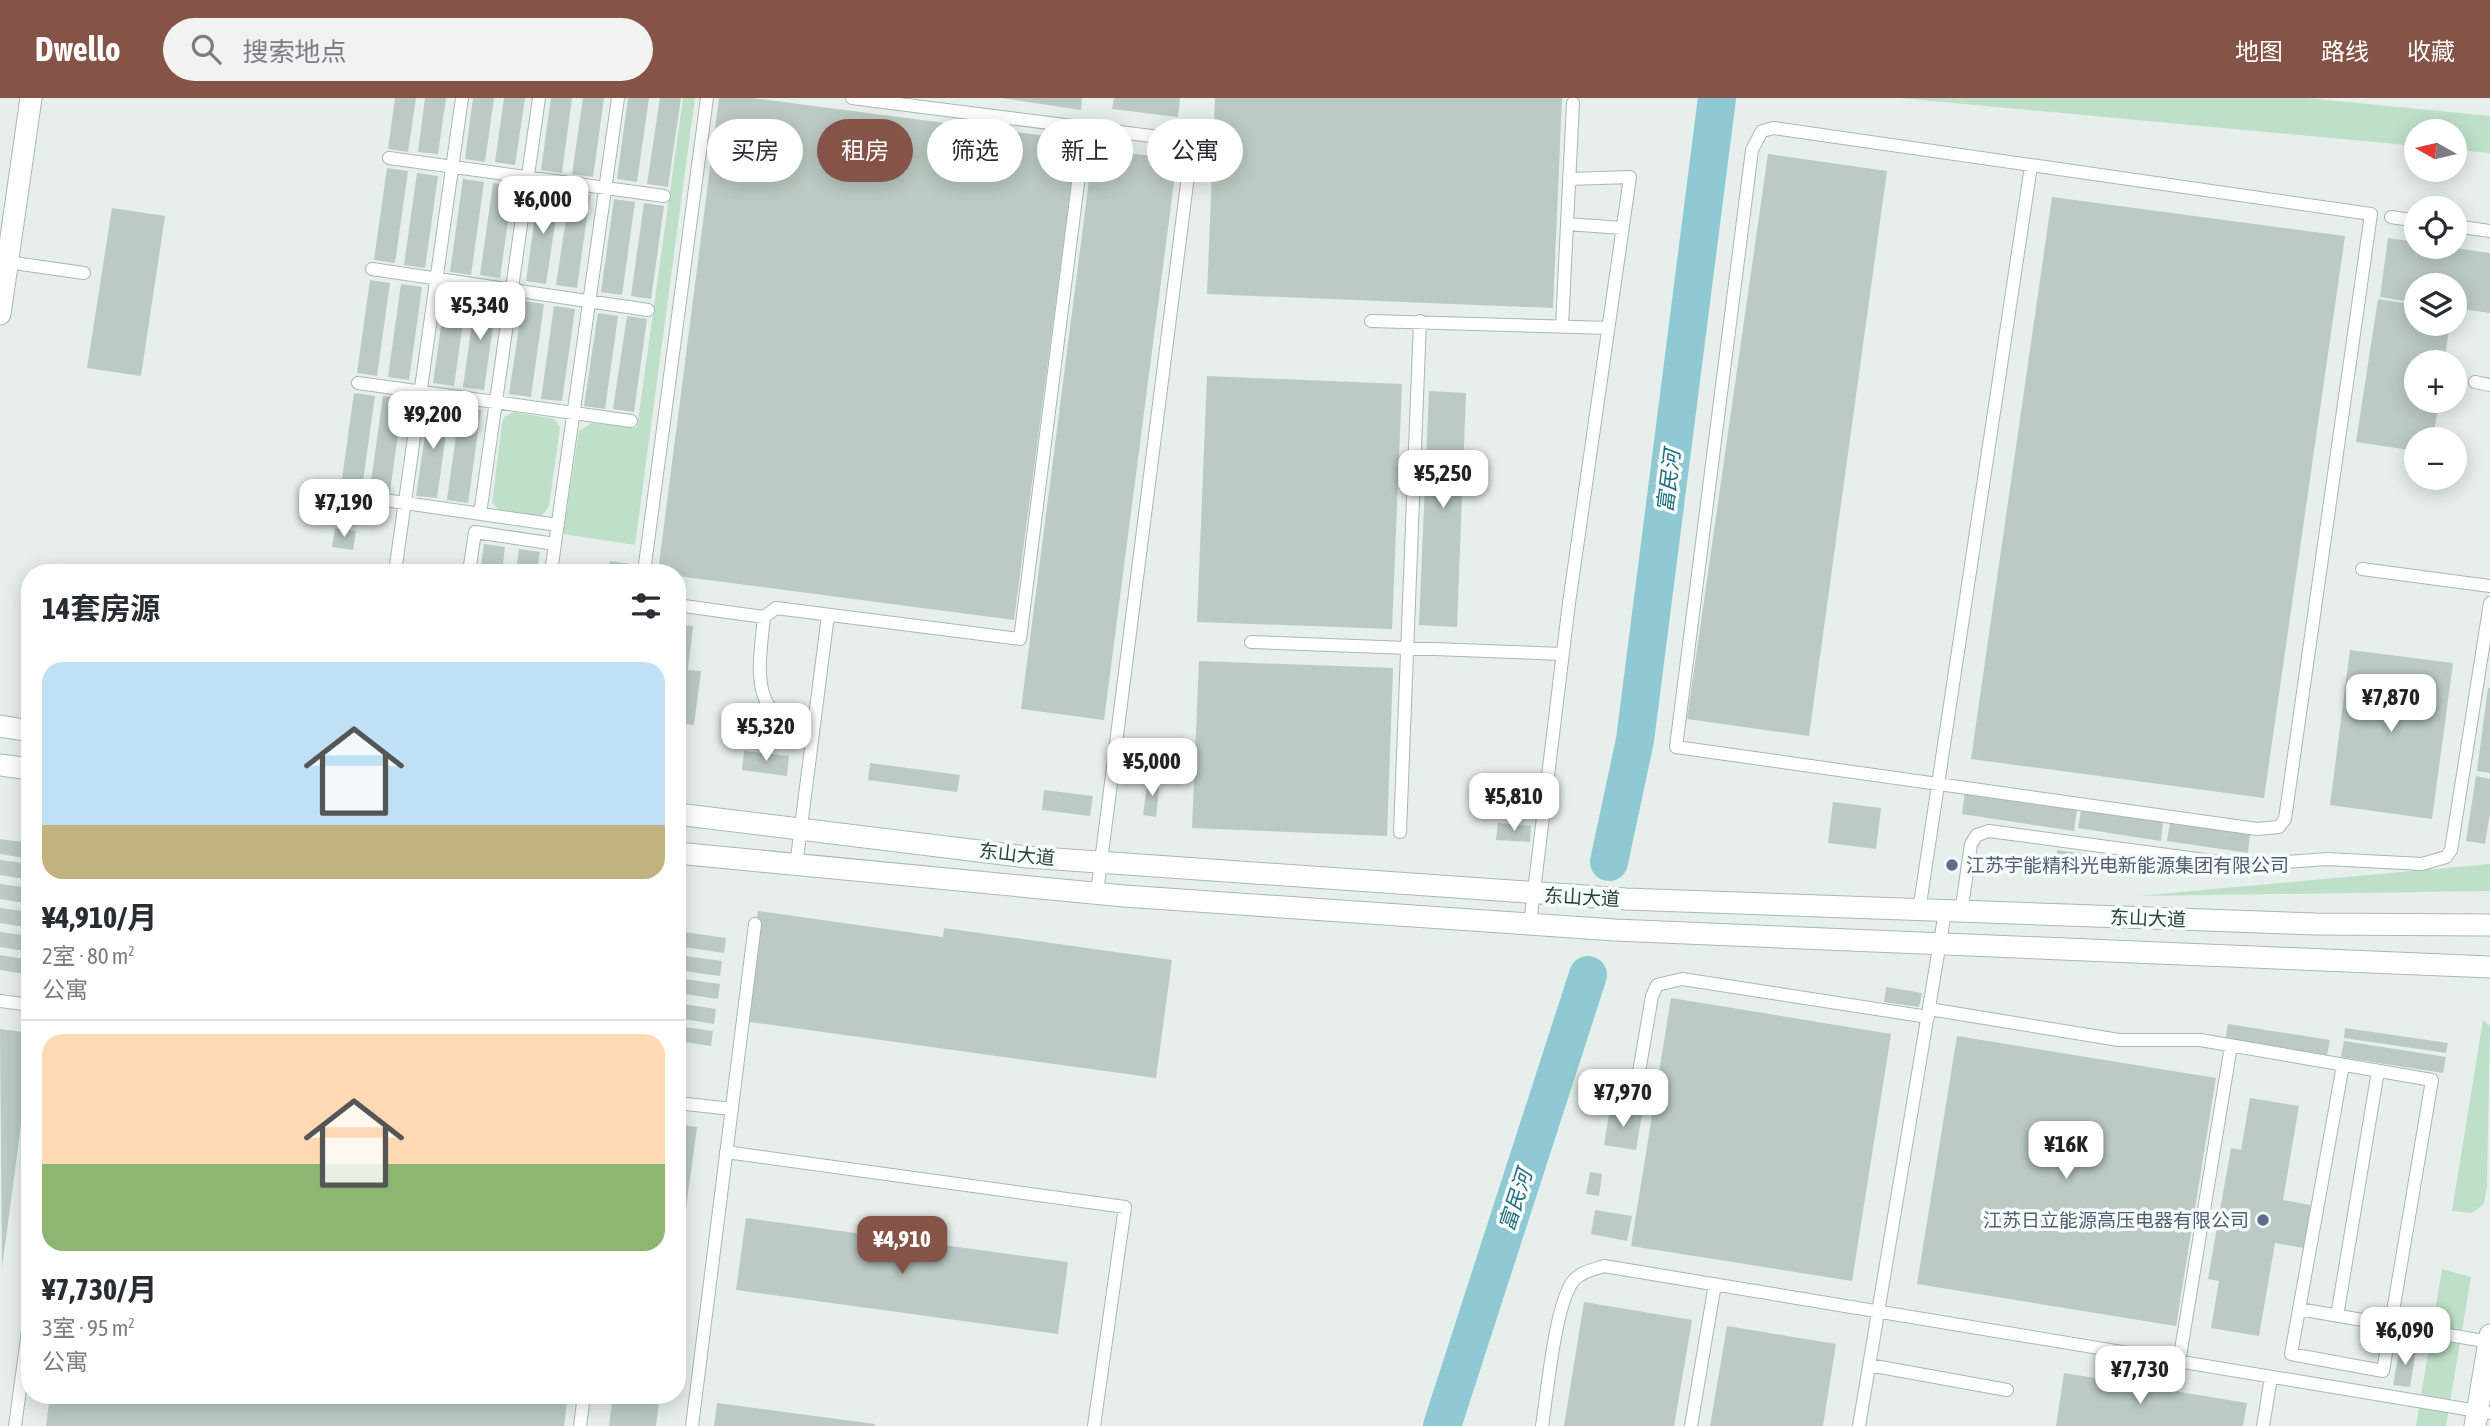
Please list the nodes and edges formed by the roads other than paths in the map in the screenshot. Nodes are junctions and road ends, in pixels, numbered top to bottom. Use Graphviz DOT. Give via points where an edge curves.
graph roads {
  1 [pos="31,98"];
  2 [pos="462,98"];
  3 [pos="539,98"];
  4 [pos="618,98"];
  5 [pos="707,98"];
  6 [pos="852,98"];
  7 [pos="1573,103"];
  8 [pos="1037,122"];
  9 [pos="1133,134"];
  10 [pos="389,158"];
  11 [pos="2031,166"];
  12 [pos="452,167"];
  13 [pos="528,177"];
  14 [pos="1569,179"];
  15 [pos="1078,182"];
  16 [pos="605,188"];
  17 [pos="664,196"];
  18 [pos="2391,217"];
  19 [pos="2404,219"];
  20 [pos="1567,224"];
  21 [pos="1622,228"];
  22 [pos="2467,228"];
  23 [pos="2490,231"];
  24 [pos="7,262"];
  25 [pos="372,269"];
  26 [pos="84,273"];
  27 [pos="436,279"];
  28 [pos="512,290"];
  29 [pos="589,301"];
  30 [pos="648,310"];
  31 [pos="0,314"];
  32 [pos="1371,321"];
  33 [pos="1420,321"];
  34 [pos="1562,326"];
  35 [pos="1608,328"];
  36 [pos="2475,382"];
  37 [pos="358,383"];
  38 [pos="2490,385"];
  39 [pos="421,391"];
  40 [pos="496,402"];
  41 [pos="573,412"];
  42 [pos="631,421"];
  43 [pos="342,494"];
  44 [pos="405,503"];
  45 [pos="480,514"];
  46 [pos="558,525"];
  47 [pos="555,544"];
  48 [pos="396,564"];
  49 [pos="470,564"];
  50 [pos="552,564"];
  51 [pos="645,564"];
  52 [pos="2362,569"];
  53 [pos="2490,586"];
  54 [pos="2490,603"];
  55 [pos="686,606"];
  56 [pos="828,615"];
  57 [pos="764,617"];
  58 [pos="1251,642"];
  59 [pos="1407,648"];
  60 [pos="1563,654"];
  61 [pos="0,726"];
  62 [pos="21,730"];
  63 [pos="812,739"];
  64 [pos="0,765"];
  65 [pos="21,768"];
  66 [pos="1937,785"];
  67 [pos="686,815"];
  68 [pos="800,829"];
  69 [pos="1400,832"];
  70 [pos="686,854"];
  71 [pos="1100,862"];
  72 [pos="796,866"];
  73 [pos="1097,893"];
  74 [pos="1533,894"];
  75 [pos="1919,911"];
  76 [pos="1953,912"];
  77 [pos="755,924"];
  78 [pos="1530,924"];
  79 [pos="2490,925"];
  80 [pos="1940,942"];
  81 [pos="2490,967"];
  82 [pos="0,1001"];
  83 [pos="21,1004"];
  84 [pos="1928,1013"];
  85 [pos="2231,1046"];
  86 [pos="2343,1065"];
  87 [pos="2378,1071"];
  88 [pos="1634,1101"];
  89 [pos="686,1104"];
  90 [pos="732,1109"];
  91 [pos="726,1152"];
  92 [pos="1715,1284"];
  93 [pos="2299,1309"];
  94 [pos="1878,1312"];
  95 [pos="2337,1316"];
  96 [pos="2391,1325"];
  97 [pos="2490,1340"];
  98 [pos="2179,1362"];
  99 [pos="1869,1365"];
  100 [pos="2272,1377"];
  101 [pos="21,1382"];
  102 [pos="2007,1390"];
  103 [pos="583,1404"];
  104 [pos="2481,1417"];
  105 [pos="15,1426"];
  106 [pos="580,1426"];
  107 [pos="692,1426"];
  108 [pos="1094,1426"];
  109 [pos="1542,1426"];
  110 [pos="1691,1426"];
  111 [pos="1859,1426"];
  112 [pos="2263,1426"];
  1 -- 24 [label="main road"];
  2 -- 12 [label="lane"];
  3 -- 13 [label="lane"];
  4 -- 16 [label="lane"];
  5 -- 51 [label="lane"];
  6 -- 8 [label="lane"];
  7 -- 14 [label="lane"];
  9 -- 71 [label="lane" via="1167,138 1188,148 1190,160"];
  10 -- 12 [label="lane"];
  11 -- 66 [label="lane"];
  11 -- 66 [label="lane" via="1774,128 1762,131 1752,150 1676,747"];
  11 -- 66 [label="lane" via="2371,214 2285,819 2279,827 2257,829"];
  12 -- 13 [label="lane"];
  12 -- 27 [label="lane"];
  13 -- 16 [label="lane"];
  13 -- 28 [label="lane"];
  14 -- 20 [label="lane"];
  14 -- 21 [label="lane" via="1629,177"];
  15 -- 56 [label="lane" via="1020,639"];
  16 -- 17 [label="lane"];
  16 -- 29 [label="lane"];
  18 -- 19 [label="lane"];
  20 -- 21 [label="lane"];
  20 -- 34 [label="lane"];
  21 -- 35 [label="lane"];
  22 -- 23 [label="lane"];
  24 -- 26 [label="lane"];
  24 -- 31 [label="main road"];
  25 -- 27 [label="lane"];
  27 -- 28 [label="lane"];
  27 -- 39 [label="lane"];
  28 -- 29 [label="lane"];
  28 -- 40 [label="lane"];
  29 -- 30 [label="lane"];
  29 -- 41 [label="lane"];
  32 -- 33 [label="lane"];
  33 -- 34 [label="lane"];
  33 -- 59 [label="lane"];
  34 -- 35 [label="lane"];
  35 -- 60 [label="lane"];
  36 -- 38 [label="lane"];
  37 -- 39 [label="lane"];
  39 -- 40 [label="lane"];
  39 -- 44 [label="lane"];
  40 -- 41 [label="lane"];
  40 -- 45 [label="lane"];
  41 -- 42 [label="lane"];
  41 -- 46 [label="lane"];
  43 -- 44 [label="lane"];
  44 -- 45 [label="lane"];
  44 -- 48 [label="lane"];
  45 -- 46 [label="lane"];
  46 -- 47 [label="lane"];
  47 -- 49 [label="lane" via="475,532"];
  47 -- 50 [label="lane"];
  52 -- 53 [label="lane"];
  54 -- 76 [label="lane" via="2451,850 2446,857 2422,864 2327,859 2242,865 1989,831 1977,835 1971,844"];
  55 -- 57 [label="lane"];
  56 -- 57 [label="lane" via="776,608"];
  56 -- 63 [label="lane"];
  57 -- 63 [label="lane" via="759,664 767,705 790,730"];
  58 -- 59 [label="lane"];
  59 -- 60 [label="lane"];
  59 -- 69 [label="lane"];
  60 -- 74 [label="lane"];
  61 -- 62 [label="main road"];
  63 -- 68 [label="lane"];
  64 -- 65 [label="main road"];
  66 -- 75 [label="lane"];
  67 -- 68 [label="main road, 东山大道"];
  68 -- 71 [label="main road, 东山大道"];
  68 -- 72 [label="lane"];
  70 -- 72 [label="main road, 东山大道"];
  71 -- 73 [label="lane"];
  71 -- 74 [label="main road, 东山大道"];
  72 -- 73 [label="main road, 东山大道"];
  73 -- 78 [label="main road, 东山大道"];
  74 -- 75 [label="main road, 东山大道"];
  74 -- 78 [label="lane"];
  75 -- 76 [label="main road, 东山大道"];
  76 -- 79 [label="main road, 东山大道"];
  76 -- 80 [label="lane"];
  77 -- 90 [label="lane"];
  78 -- 80 [label="main road, 东山大道"];
  80 -- 81 [label="main road, 东山大道"];
  80 -- 84 [label="lane"];
  82 -- 83 [label="lane"];
  84 -- 85 [label="lane" via="2119,1040 2200,1040"];
  84 -- 88 [label="lane" via="1667,980 1657,985 1652,996"];
  84 -- 94 [label="lane"];
  85 -- 86 [label="lane"];
  85 -- 98 [label="lane"];
  86 -- 87 [label="lane"];
  86 -- 93 [label="lane"];
  87 -- 95 [label="lane"];
  87 -- 96 [label="lane" via="2432,1080"];
  89 -- 90 [label="lane"];
  90 -- 91 [label="lane"];
  91 -- 107 [label="lane"];
  91 -- 108 [label="lane" via="1125,1208"];
  92 -- 94 [label="lane"];
  92 -- 109 [label="lane" via="1604,1266 1575,1280 1561,1315"];
  92 -- 110 [label="lane"];
  93 -- 95 [label="lane"];
  93 -- 96 [label="lane" via="2291,1354 2383,1371"];
  94 -- 98 [label="lane"];
  94 -- 99 [label="lane"];
  95 -- 96 [label="lane"];
  96 -- 97 [label="lane"];
  97 -- 104 [label="main road"];
  98 -- 100 [label="lane"];
  99 -- 102 [label="lane"];
  99 -- 111 [label="lane"];
  100 -- 104 [label="lane"];
  100 -- 112 [label="lane"];
  101 -- 105 [label="lane"];
  103 -- 106 [label="lane"];
}
